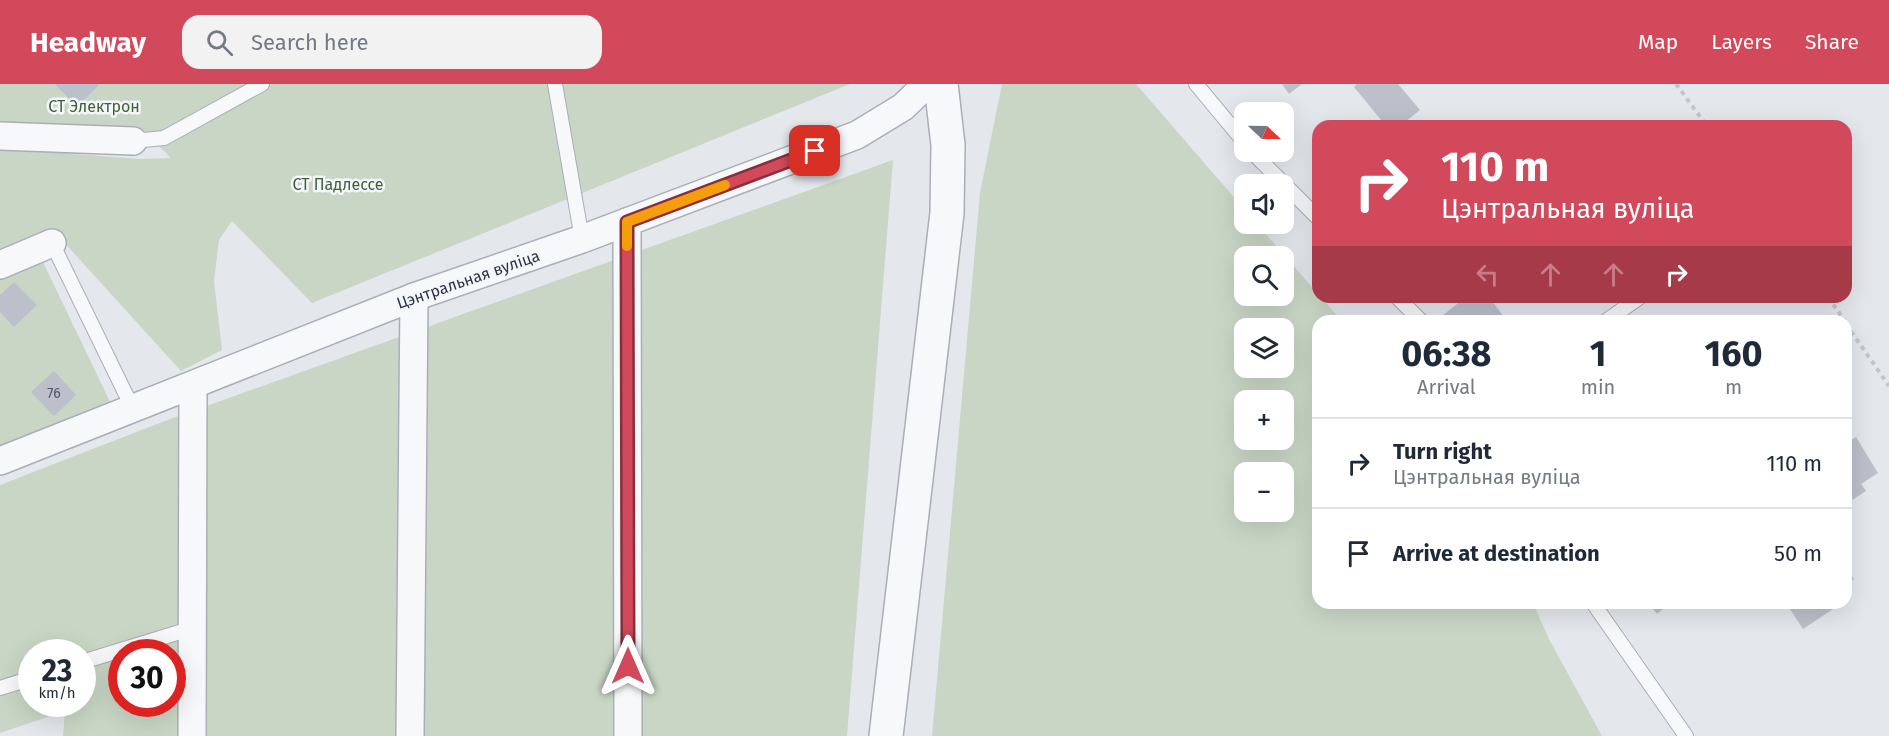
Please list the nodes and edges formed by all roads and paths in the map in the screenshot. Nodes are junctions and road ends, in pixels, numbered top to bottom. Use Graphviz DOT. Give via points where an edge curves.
graph roads {
  1 [pos="261,84"];
  2 [pos="555,84"];
  3 [pos="927,84"];
  4 [pos="941,84"];
  5 [pos="1196,84"];
  6 [pos="1676,84"];
  7 [pos="1703,120"];
  8 [pos="1234,130"];
  9 [pos="0,136"];
  10 [pos="133,141"];
  11 [pos="1262,162"];
  12 [pos="1312,212"];
  13 [pos="627,222"];
  14 [pos="582,239"];
  15 [pos="52,243"];
  16 [pos="0,265"];
  17 [pos="414,297"];
  18 [pos="1403,303"];
  19 [pos="1632,303"];
  20 [pos="1415,315"];
  21 [pos="1614,315"];
  22 [pos="1852,331"];
  23 [pos="193,385"];
  24 [pos="1889,386"];
  25 [pos="132,409"];
  26 [pos="0,461"];
  27 [pos="1597,609"];
  28 [pos="193,628"];
  29 [pos="96,658"];
  30 [pos="18,682"];
  31 [pos="0,688"];
  32 [pos="192,736"];
  33 [pos="410,736"];
  34 [pos="628,736"];
  35 [pos="886,736"];
  36 [pos="1686,736"];
  1 -- 10 [label="lane" via="164,138"];
  2 -- 14 [label="lane"];
  3 -- 13 [label="street, Цэнтральная вуліца" via="903,107 857,135"];
  4 -- 35 [label="street" via="948,145 947,213"];
  5 -- 8 [label="lane"];
  6 -- 7 [label="path"];
  9 -- 10 [label="street"];
  11 -- 12 [label="lane"];
  13 -- 14 [label="street, Цэнтральная вуліца"];
  13 -- 34 [label="street"];
  14 -- 17 [label="street, Цэнтральная вуліца"];
  15 -- 16 [label="street"];
  15 -- 25 [label="lane"];
  17 -- 23 [label="street, Цэнтральная вуліца"];
  17 -- 33 [label="street"];
  18 -- 20 [label="lane"];
  19 -- 21 [label="lane"];
  22 -- 24 [label="path"];
  23 -- 25 [label="street, Цэнтральная вуліца"];
  23 -- 28 [label="street"];
  25 -- 26 [label="street, Цэнтральная вуліца"];
  27 -- 36 [label="lane"];
  28 -- 29 [label="lane"];
  28 -- 32 [label="street"];
  30 -- 31 [label="lane"];
}
